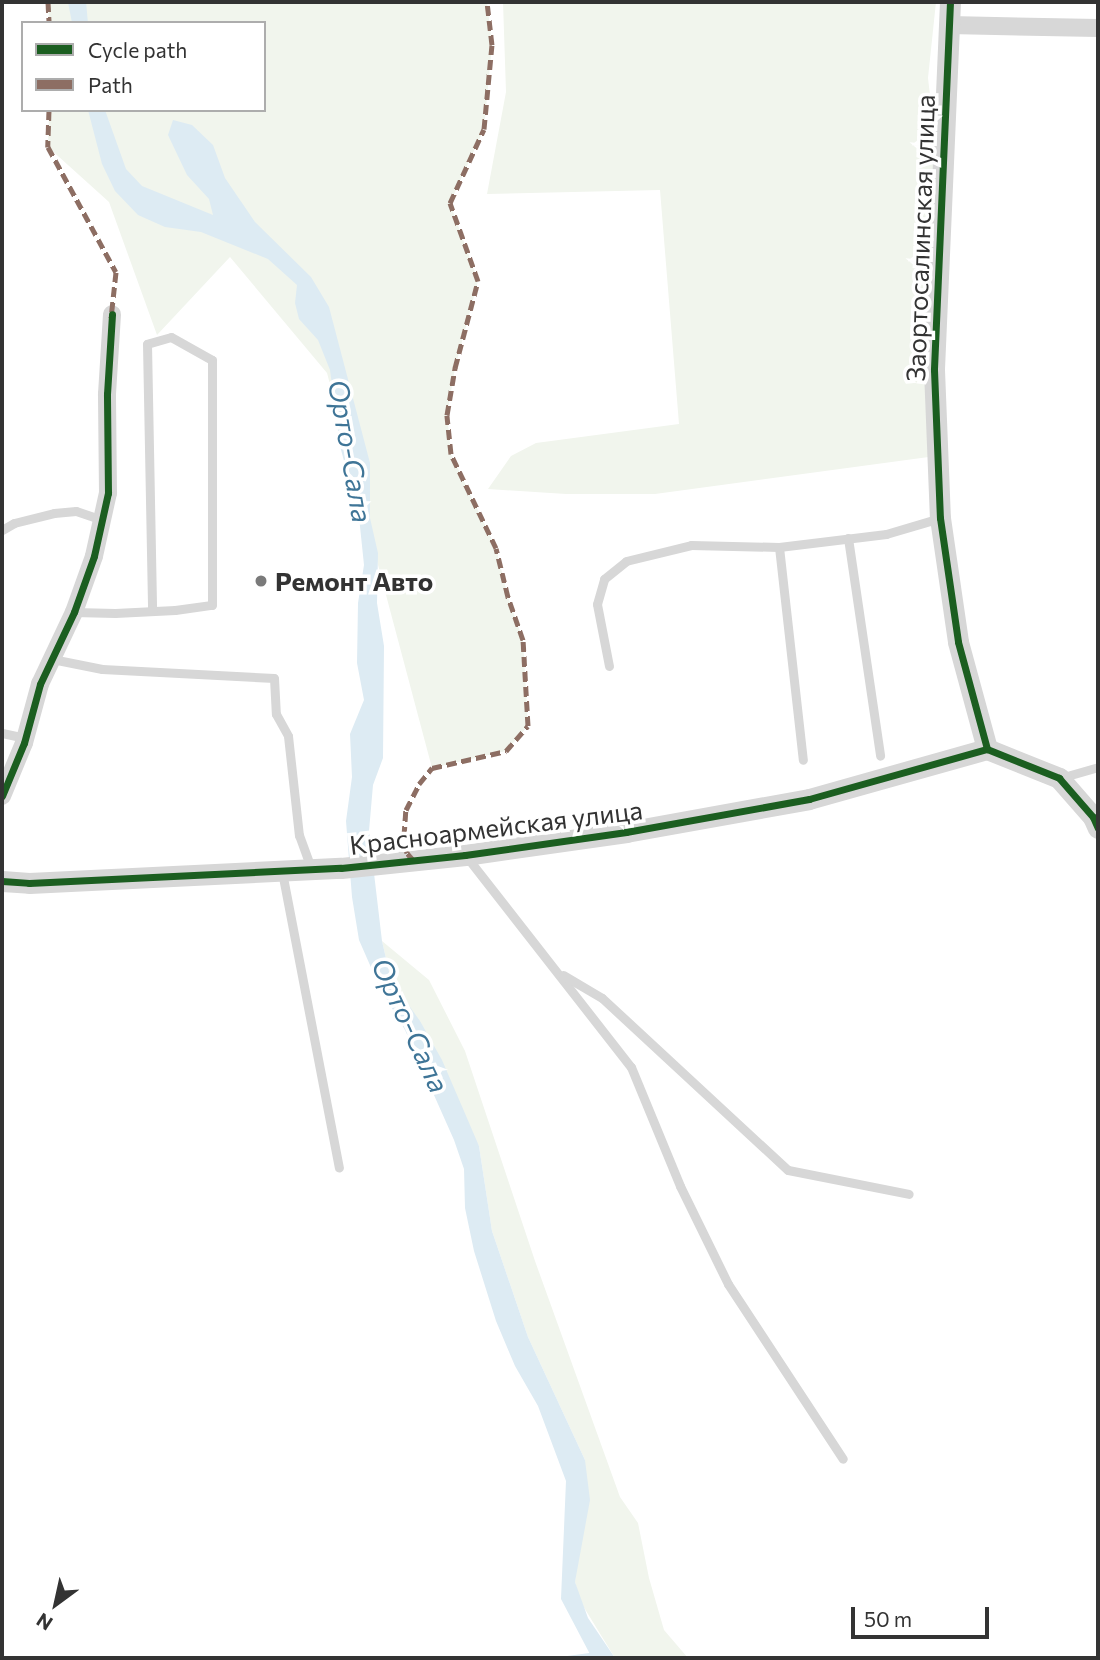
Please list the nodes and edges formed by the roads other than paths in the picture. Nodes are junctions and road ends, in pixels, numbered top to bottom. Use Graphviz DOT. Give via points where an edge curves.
graph roads {
  1 [pos="950,2"];
  2 [pos="949,26"];
  3 [pos="1098,28"];
  4 [pos="111,314"];
  5 [pos="940,518"];
  6 [pos="102,520"];
  7 [pos="2,530"];
  8 [pos="848,538"];
  9 [pos="779,547"];
  10 [pos="152,611"];
  11 [pos="74,612"];
  12 [pos="52,659"];
  13 [pos="609,666"];
  14 [pos="2,733"];
  15 [pos="25,738"];
  16 [pos="987,749"];
  17 [pos="880,756"];
  18 [pos="803,760"];
  19 [pos="1098,766"];
  20 [pos="1059,778"];
  21 [pos="2,796"];
  22 [pos="1098,828"];
  23 [pos="465,855"];
  24 [pos="312,870"];
  25 [pos="282,871"];
  26 [pos="2,881"];
  27 [pos="558,972"];
  28 [pos="340,1168"];
  29 [pos="909,1195"];
  30 [pos="843,1459"];
  1 -- 2 [label="street, Заортосалинская улица"];
  2 -- 3 [label="street"];
  2 -- 5 [label="street, Заортосалинская улица" via="934,370"];
  4 -- 6 [label="street" via="108,493"];
  5 -- 8 [label="lane" via="886,534"];
  5 -- 16 [label="street, Заортосалинская улица" via="958,642"];
  6 -- 7 [label="lane" via="76,511 54,513"];
  6 -- 11 [label="street"];
  8 -- 9 [label="lane"];
  8 -- 17 [label="lane"];
  9 -- 13 [label="lane" via="691,545 626,561 604,579 597,604"];
  9 -- 18 [label="lane"];
  10 -- 10 [label="lane" via="147,344 171,337 212,360 212,605"];
  10 -- 11 [label="lane"];
  11 -- 12 [label="street"];
  12 -- 15 [label="street"];
  12 -- 24 [label="lane" via="102,669 274,678 276,713 288,736 299,835"];
  14 -- 15 [label="lane"];
  15 -- 21 [label="street"];
  16 -- 20 [label="street"];
  16 -- 23 [label="street, Красноармейская улица" via="809,799"];
  19 -- 20 [label="lane"];
  20 -- 22 [label="street"];
  23 -- 24 [label="street, Красноармейская улица"];
  23 -- 27 [label="lane"];
  24 -- 25 [label="street, Красноармейская улица"];
  25 -- 26 [label="street, Красноармейская улица"];
  25 -- 28 [label="lane"];
  27 -- 29 [label="lane" via="602,998 788,1170"];
  27 -- 30 [label="lane" via="631,1067 680,1186 728,1284"];
}
